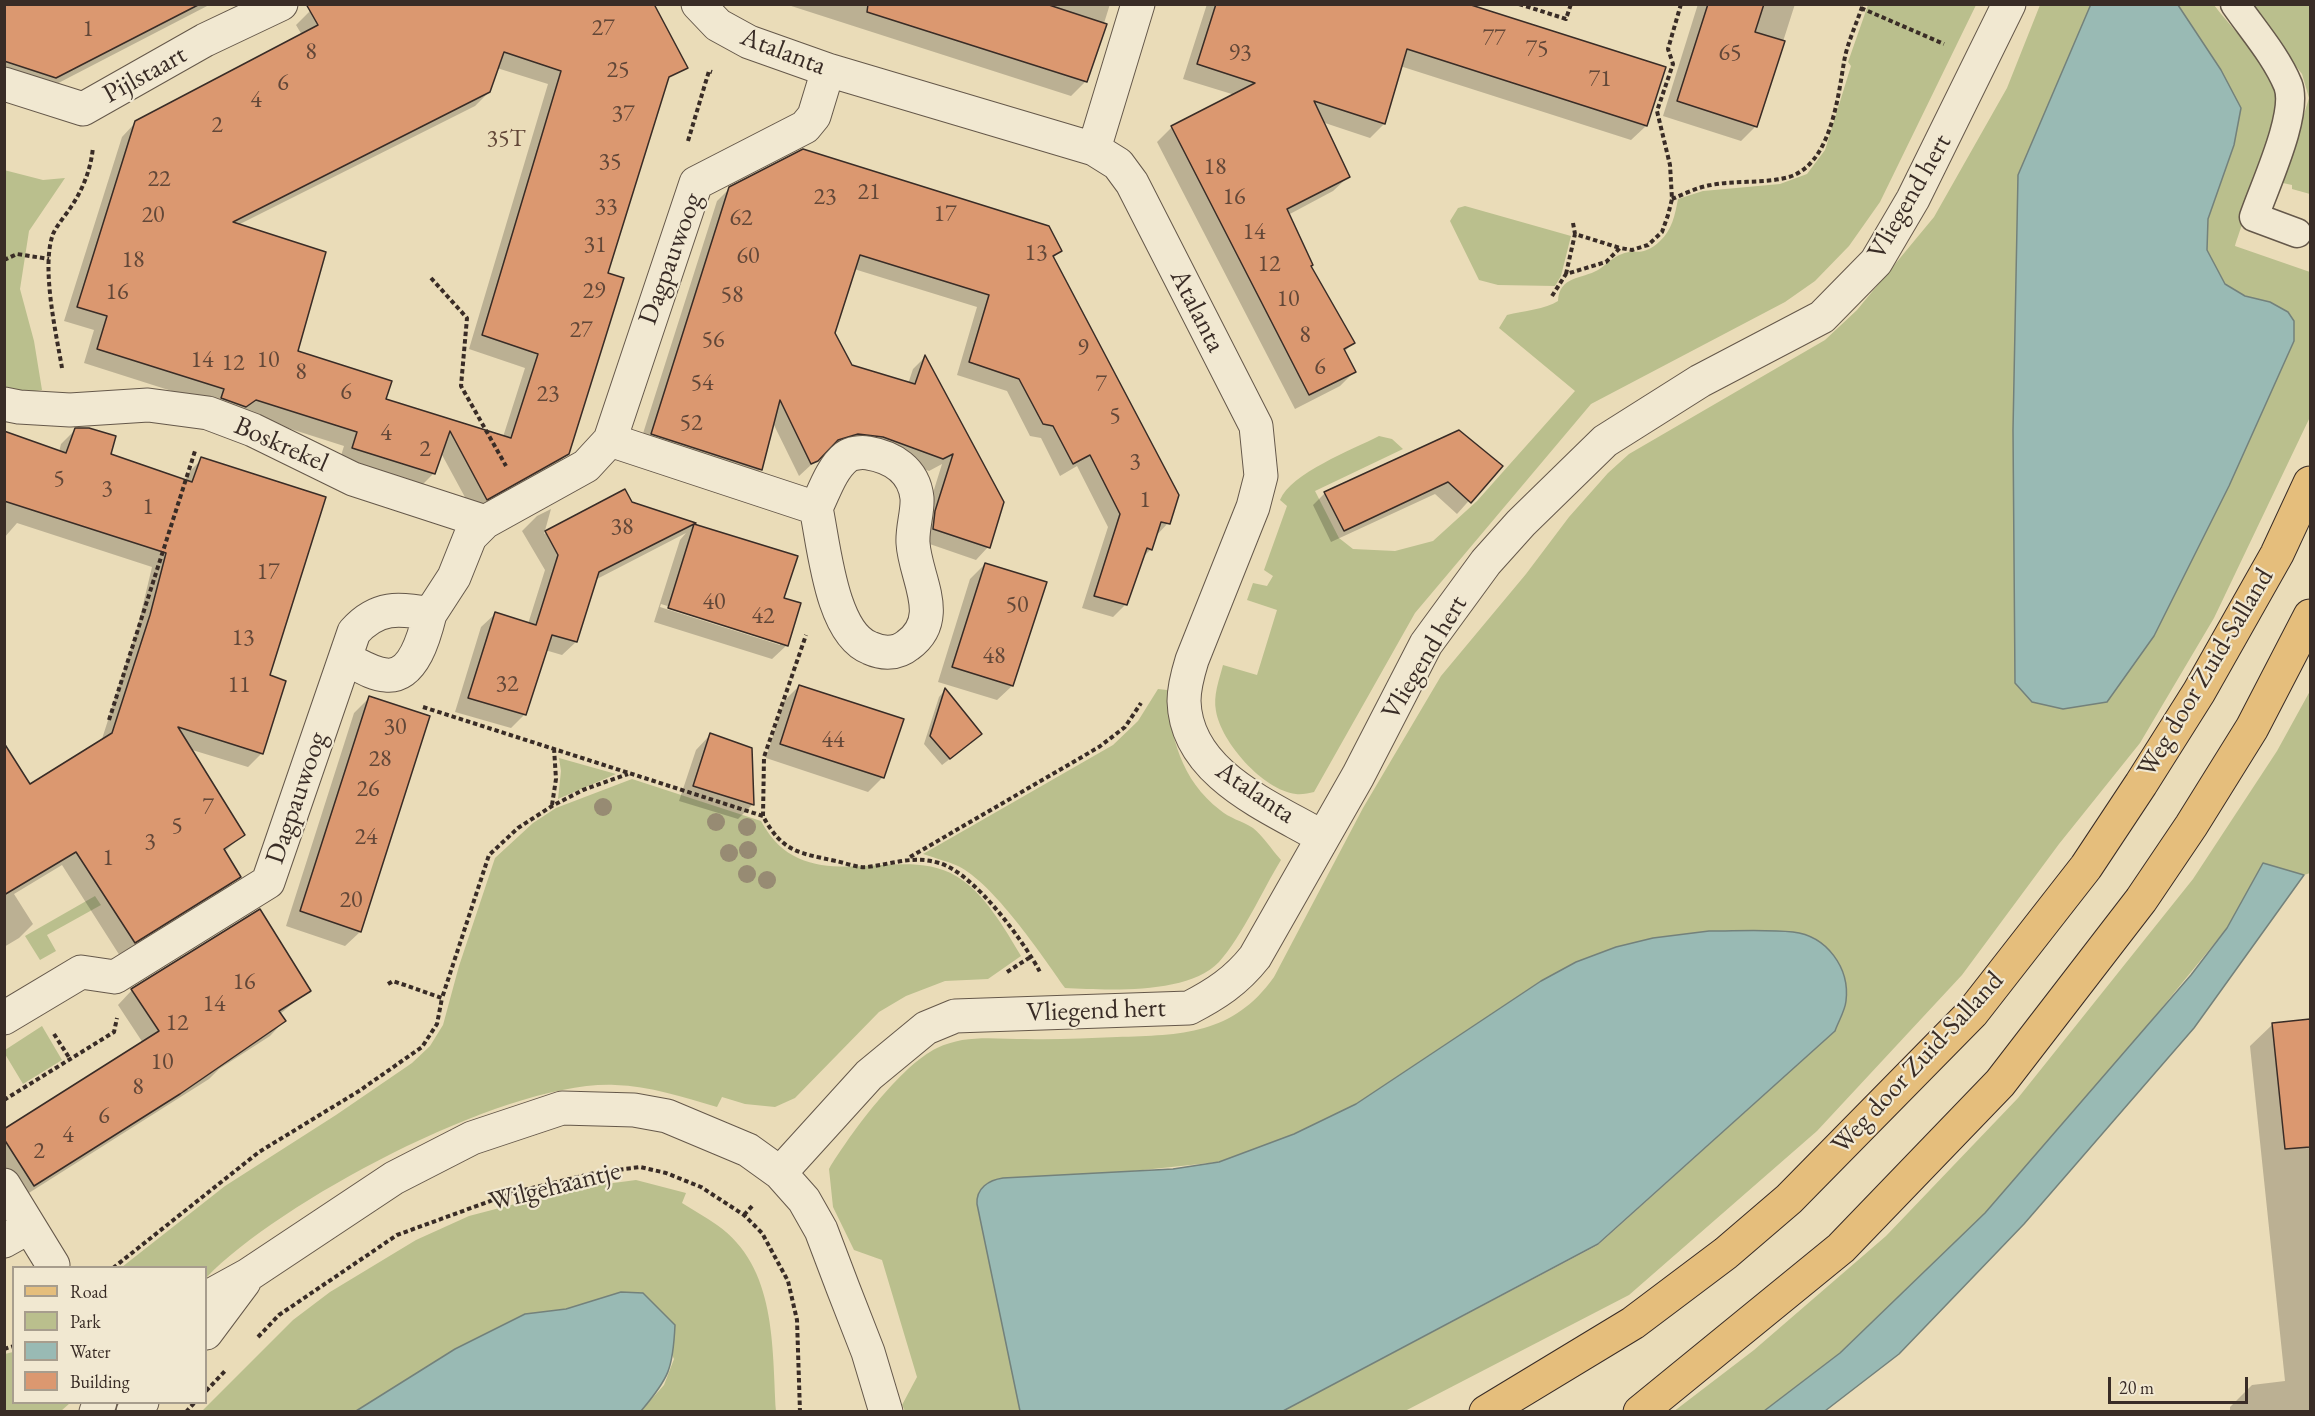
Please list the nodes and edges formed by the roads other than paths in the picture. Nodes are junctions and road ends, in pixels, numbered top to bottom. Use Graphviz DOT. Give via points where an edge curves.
graph roads {
  1 [pos="280,4"];
  2 [pos="698,4"];
  3 [pos="1138,4"];
  4 [pos="2009,4"];
  5 [pos="2235,4"];
  6 [pos="828,70"];
  7 [pos="4,84"];
  8 [pos="1094,149"];
  9 [pos="2297,233"];
  10 [pos="4,404"];
  11 [pos="610,440"];
  12 [pos="2310,483"];
  13 [pos="816,508"];
  14 [pos="485,522"];
  15 [pos="430,614"];
  16 [pos="2310,616"];
  17 [pos="346,659"];
  18 [pos="1322,837"];
  19 [pos="4,1018"];
  20 [pos="780,1173"];
  21 [pos="4,1185"];
  22 [pos="17,1234"];
  23 [pos="53,1265"];
  24 [pos="248,1275"];
  25 [pos="843,1288"];
  26 [pos="207,1297"];
  27 [pos="207,1332"];
  28 [pos="866,1412"];
  29 [pos="886,1412"];
  30 [pos="1486,1412"];
  31 [pos="1640,1412"];
  1 -- 7 [label="street, Pijlstaart" via="205,40 83,109"];
  2 -- 6 [label="street, Atalanta" via="718,26 749,42"];
  3 -- 8 [label="street"];
  4 -- 18 [label="street, Vliegend hert" via="1913,199 1876,262 1822,316 1700,381 1605,441 1521,523 1486,562 1426,644"];
  5 -- 9 [label="lane" via="2276,61 2289,87 2289,111 2254,217"];
  6 -- 8 [label="street, Atalanta"];
  6 -- 11 [label="street, Dagpauwoog" via="814,116 806,127 696,183"];
  8 -- 18 [label="street, Atalanta" via="1118,164 1132,183 1256,426 1261,476 1253,507 1186,681 1184,702 1194,740 1212,767 1233,785"];
  10 -- 14 [label="street, Boskrekel" via="70,410 148,405 208,413 254,430 353,479"];
  11 -- 13 [label="street"];
  11 -- 14 [label="street, Dagpauwoog" via="586,466"];
  12 -- 30 [label="main road, Weg door Zuid-Salland" via="2277,554 2199,692 2141,784 2086,867 1972,1012 1789,1199 1726,1252 1633,1323"];
  13 -- 13 [label="street" via="833,590 845,624 856,640 882,652 901,651 913,642 927,619 928,604 913,543 917,499 912,480 902,467 885,456 848,455 838,465"];
  14 -- 15 [label="street, Dagpauwoog" via="470,537 454,578"];
  15 -- 17 [label="street, Dagpauwoog" via="400,608 376,613 354,632"];
  15 -- 17 [label="street, Dagpauwoog" via="422,643 403,670 388,676"];
  16 -- 31 [label="main road" via="2252,728 2191,826 2141,900 2000,1083 1841,1248"];
  17 -- 19 [label="street, Dagpauwoog" via="268,882 116,977 81,972"];
  18 -- 20 [label="street, Vliegend hert" via="1255,957 1216,995 1189,1008 955,1016 926,1028 868,1075"];
  20 -- 24 [label="street" via="748,1150 667,1116 634,1110 561,1108 472,1138 394,1178"];
  20 -- 25 [label="street" via="804,1200 821,1230"];
  21 -- 22 [label="street"];
  22 -- 23 [label="street"];
  24 -- 26 [label="street"];
  24 -- 27 [label="street"];
  25 -- 28 [label="street"];
  25 -- 29 [label="street"];
}
